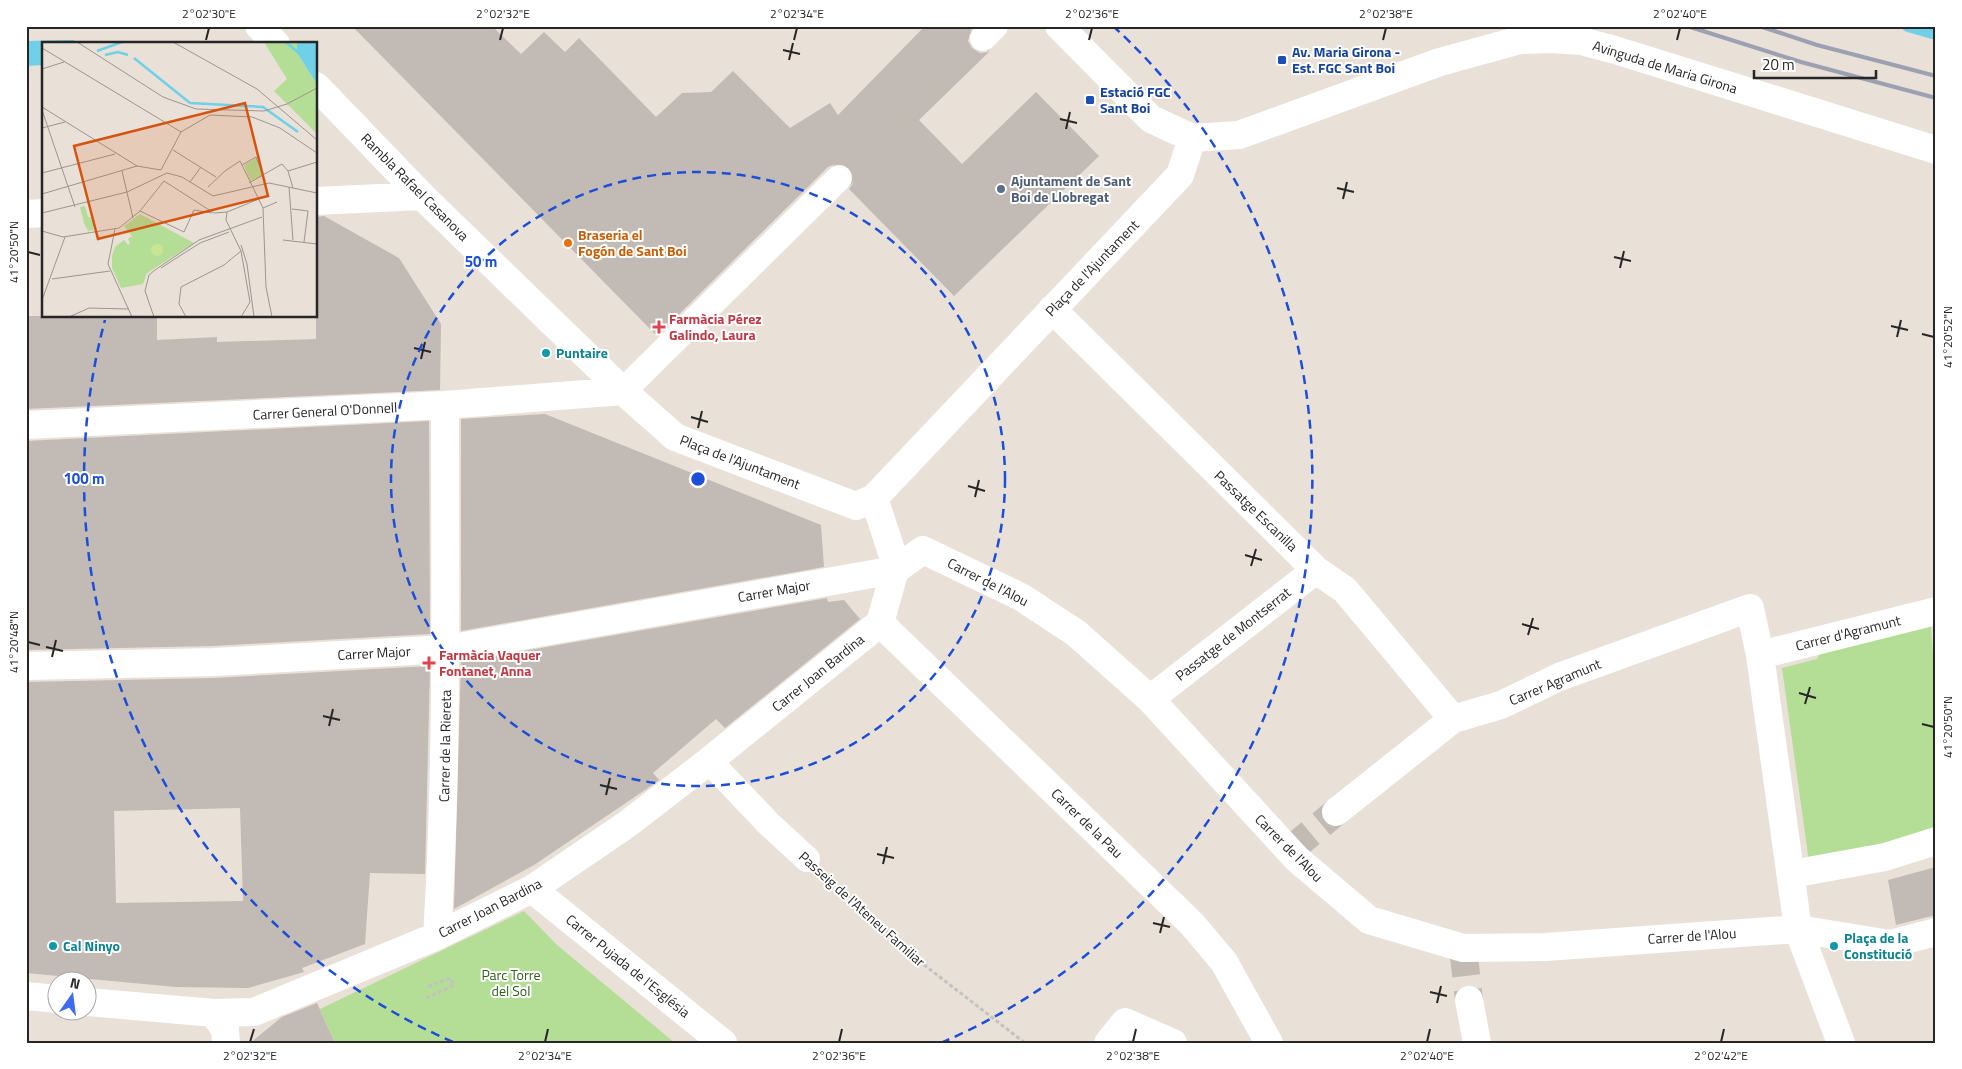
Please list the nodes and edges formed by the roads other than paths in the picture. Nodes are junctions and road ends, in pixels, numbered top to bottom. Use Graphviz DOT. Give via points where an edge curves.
graph roads {
  1 [pos="259,26"];
  2 [pos="1059,26"];
  3 [pos="274,42"];
  4 [pos="318,88"];
  5 [pos="1192,138"];
  6 [pos="1936,150"];
  7 [pos="839,178"];
  8 [pos="422,196"];
  9 [pos="318,201"];
  10 [pos="42,213"];
  11 [pos="26,214"];
  12 [pos="1052,309"];
  13 [pos="623,391"];
  14 [pos="444,405"];
  15 [pos="26,425"];
  16 [pos="874,498"];
  17 [pos="895,570"];
  18 [pos="1316,570"];
  19 [pos="1936,611"];
  20 [pos="880,623"];
  21 [pos="447,649"];
  22 [pos="1760,655"];
  23 [pos="26,666"];
  24 [pos="1150,699"];
  25 [pos="1453,719"];
  26 [pos="709,761"];
  27 [pos="1336,812"];
  28 [pos="1936,841"];
  29 [pos="807,860"];
  30 [pos="1791,869"];
  31 [pos="532,888"];
  32 [pos="1798,929"];
  33 [pos="1936,932"];
  34 [pos="437,936"];
  35 [pos="26,996"];
  36 [pos="48,998"];
  37 [pos="1470,1000"];
  38 [pos="98,1003"];
  39 [pos="214,1013"];
  40 [pos="226,1043"];
  41 [pos="723,1043"];
  42 [pos="1108,1043"];
  43 [pos="1173,1043"];
  44 [pos="1269,1043"];
  45 [pos="1476,1043"];
  46 [pos="1841,1043"];
  1 -- 3 [label="street"];
  2 -- 5 [label="street" via="1151,119"];
  4 -- 8 [label="street, Rambla Rafael Casanova"];
  5 -- 6 [label="street, Avinguda de Maria Girona" via="1239,134 1440,62 1520,40 1551,39 1581,41 1615,50"];
  5 -- 12 [label="street, Plaça de l'Ajuntament" via="1180,175"];
  7 -- 13 [label="street"];
  8 -- 9 [label="street"];
  8 -- 13 [label="street, Rambla Rafael Casanova"];
  10 -- 11 [label="street"];
  12 -- 16 [label="street, Plaça de l'Ajuntament"];
  12 -- 18 [label="street, Passatge Escanilla"];
  13 -- 14 [label="street, Carrer General O'Donnell"];
  13 -- 16 [label="street, Plaça de l'Ajuntament" via="675,437 856,506"];
  14 -- 15 [label="street, Carrer General O'Donnell"];
  14 -- 21 [label="street, Carrer de la Riereta"];
  16 -- 17 [label="street"];
  17 -- 20 [label="street"];
  17 -- 21 [label="street, Carrer Major"];
  17 -- 24 [label="street, Carrer de l'Alou" via="923,550 1021,597 1076,633"];
  18 -- 24 [label="street, Passatge de Montserrat"];
  18 -- 25 [label="street, Passatge Escanilla" via="1345,590"];
  19 -- 22 [label="street, Carrer d'Agramunt"];
  20 -- 26 [label="street, Carrer Joan Bardina"];
  20 -- 44 [label="street, Carrer de la Pau" via="1192,924 1224,962"];
  21 -- 23 [label="street, Carrer Major" via="214,662"];
  21 -- 34 [label="street, Carrer de la Riereta" via="444,829"];
  22 -- 25 [label="street, Carrer Agramunt" via="1750,608 1559,677 1501,705"];
  22 -- 30 [label="street"];
  24 -- 32 [label="street, Carrer de l'Alou" via="1289,851 1369,920 1463,948 1546,947"];
  25 -- 27 [label="street, Carrer Agramunt"];
  26 -- 29 [label="street, Passeig de l'Ateneu Familiar"];
  26 -- 31 [label="street, Carrer Joan Bardina" via="626,826"];
  28 -- 30 [label="street" via="1885,857"];
  30 -- 32 [label="street"];
  31 -- 34 [label="street, Carrer Joan Bardina"];
  31 -- 41 [label="street, Carrer Pujada de l'Església"];
  32 -- 33 [label="street" via="1897,944"];
  32 -- 46 [label="street"];
  34 -- 39 [label="street, Carrer Joan Bardina" via="254,1012"];
  35 -- 36 [label="street"];
  37 -- 45 [label="street"];
  38 -- 39 [label="street, Carrer Joan Bardina"];
  39 -- 40 [label="street" via="225,1030"];
  42 -- 43 [label="street" via="1125,1022"];
}
